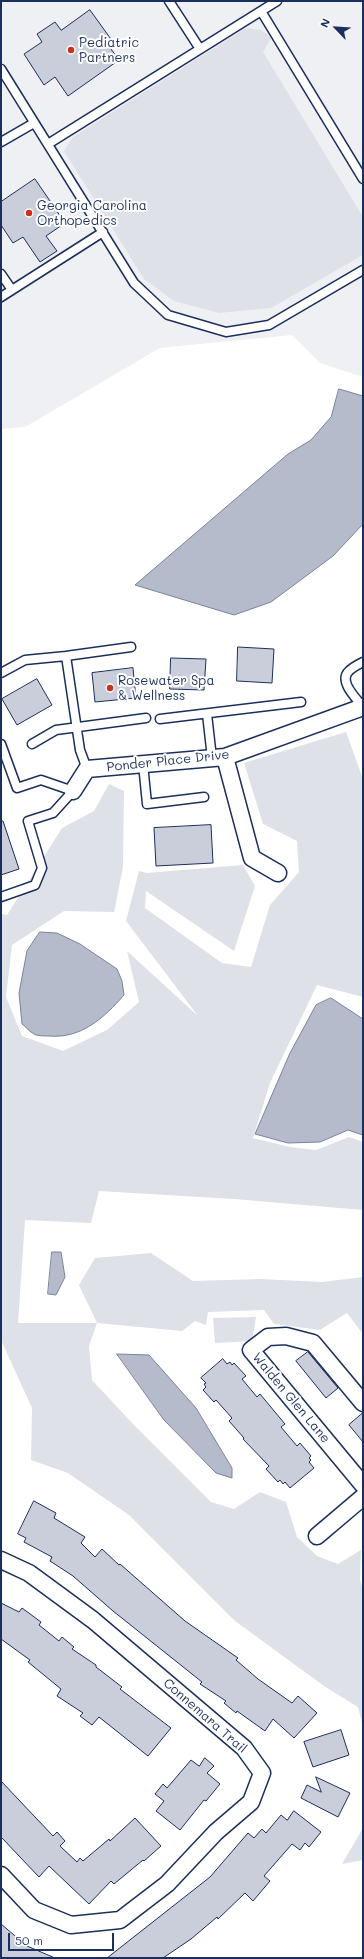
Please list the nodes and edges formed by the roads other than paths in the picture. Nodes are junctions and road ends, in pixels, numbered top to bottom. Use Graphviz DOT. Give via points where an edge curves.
graph roads {
  1 [pos="169,1"];
  2 [pos="277,1"];
  3 [pos="261,11"];
  4 [pos="200,49"];
  5 [pos="1,69"];
  6 [pos="34,122"];
  7 [pos="1,142"];
  8 [pos="48,144"];
  9 [pos="363,179"];
  10 [pos="103,232"];
  11 [pos="363,270"];
  12 [pos="1,274"];
  13 [pos="12,290"];
  14 [pos="1,297"];
  15 [pos="131,648"];
  16 [pos="66,656"];
  17 [pos="363,662"];
  18 [pos="1,672"];
  19 [pos="301,702"];
  20 [pos="363,707"];
  21 [pos="207,714"];
  22 [pos="146,718"];
  23 [pos="160,719"];
  24 [pos="76,726"];
  25 [pos="1,744"];
  26 [pos="32,744"];
  27 [pos="218,757"];
  28 [pos="143,764"];
  29 [pos="87,769"];
  30 [pos="73,790"];
  31 [pos="204,797"];
  32 [pos="278,873"];
  33 [pos="1,897"];
  34 [pos="363,1403"];
  35 [pos="363,1485"];
  36 [pos="363,1497"];
  37 [pos="316,1536"];
  38 [pos="1,1560"];
  39 [pos="1,1876"];
  1 -- 4 [label="lane"];
  2 -- 3 [label="lane"];
  3 -- 4 [label="lane"];
  3 -- 9 [label="lane"];
  4 -- 8 [label="lane"];
  5 -- 6 [label="lane"];
  6 -- 7 [label="lane"];
  6 -- 8 [label="lane"];
  8 -- 10 [label="lane"];
  10 -- 11 [label="lane" via="134,283 168,314 226,332 269,325"];
  10 -- 13 [label="lane"];
  12 -- 13 [label="lane"];
  13 -- 14 [label="lane"];
  15 -- 16 [label="lane"];
  16 -- 18 [label="lane" via="25,660"];
  16 -- 24 [label="lane"];
  17 -- 20 [label="lane" via="349,671 345,680"];
  19 -- 21 [label="lane"];
  20 -- 27 [label="street, Ponder Place Drive"];
  21 -- 23 [label="lane"];
  21 -- 27 [label="lane"];
  22 -- 24 [label="lane"];
  24 -- 26 [label="lane" via="56,730"];
  24 -- 29 [label="lane" via="80,750"];
  25 -- 30 [label="lane" via="17,788 42,780"];
  27 -- 28 [label="street, Ponder Place Drive"];
  27 -- 32 [label="street" via="252,858"];
  28 -- 29 [label="street, Ponder Place Drive"];
  28 -- 31 [label="lane" via="147,804"];
  29 -- 30 [label="street, Ponder Place Drive"];
  30 -- 33 [label="lane" via="53,813 28,821 42,868 35,885"];
  34 -- 35 [label="street, Walden Glen Lane" via="313,1343 286,1336 268,1337 251,1350"];
  36 -- 37 [label="street"];
  38 -- 39 [label="street, Connemara Trail" via="29,1574 93,1620 244,1748 262,1773 251,1802 216,1832 167,1884 120,1920 71,1925 34,1910"];
}
